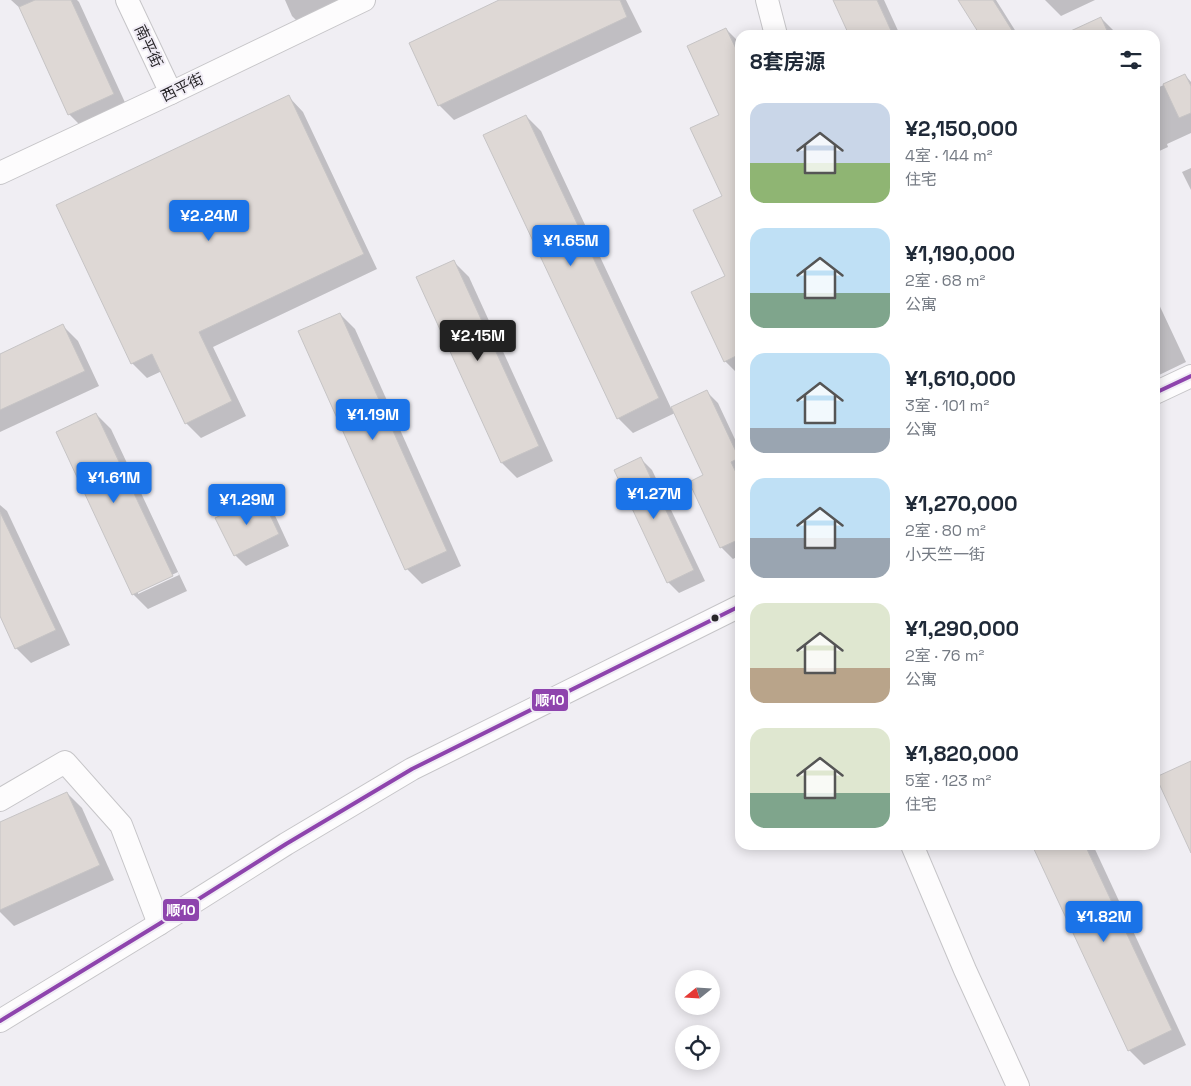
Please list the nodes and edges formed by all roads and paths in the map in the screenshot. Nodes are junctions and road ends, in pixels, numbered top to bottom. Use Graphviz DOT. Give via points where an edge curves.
graph roads {
  1 [pos="127,0"];
  2 [pos="364,0"];
  3 [pos="766,0"];
  4 [pos="775,30"];
  5 [pos="171,93"];
  6 [pos="0,173"];
  7 [pos="1191,376"];
  8 [pos="1160,391"];
  9 [pos="735,608"];
  10 [pos="0,800"];
  11 [pos="914,850"];
  12 [pos="159,924"];
  13 [pos="0,1021"];
  14 [pos="1018,1086"];
  1 -- 5 [label="street, 南平街"];
  2 -- 5 [label="street, 西平街"];
  3 -- 4 [label="street"];
  5 -- 6 [label="street, 西平街"];
  7 -- 8 [label="street"];
  9 -- 12 [label="street" via="412,769"];
  10 -- 12 [label="street" via="65,762 121,826"];
  11 -- 14 [label="street"];
  12 -- 13 [label="street"];
}
